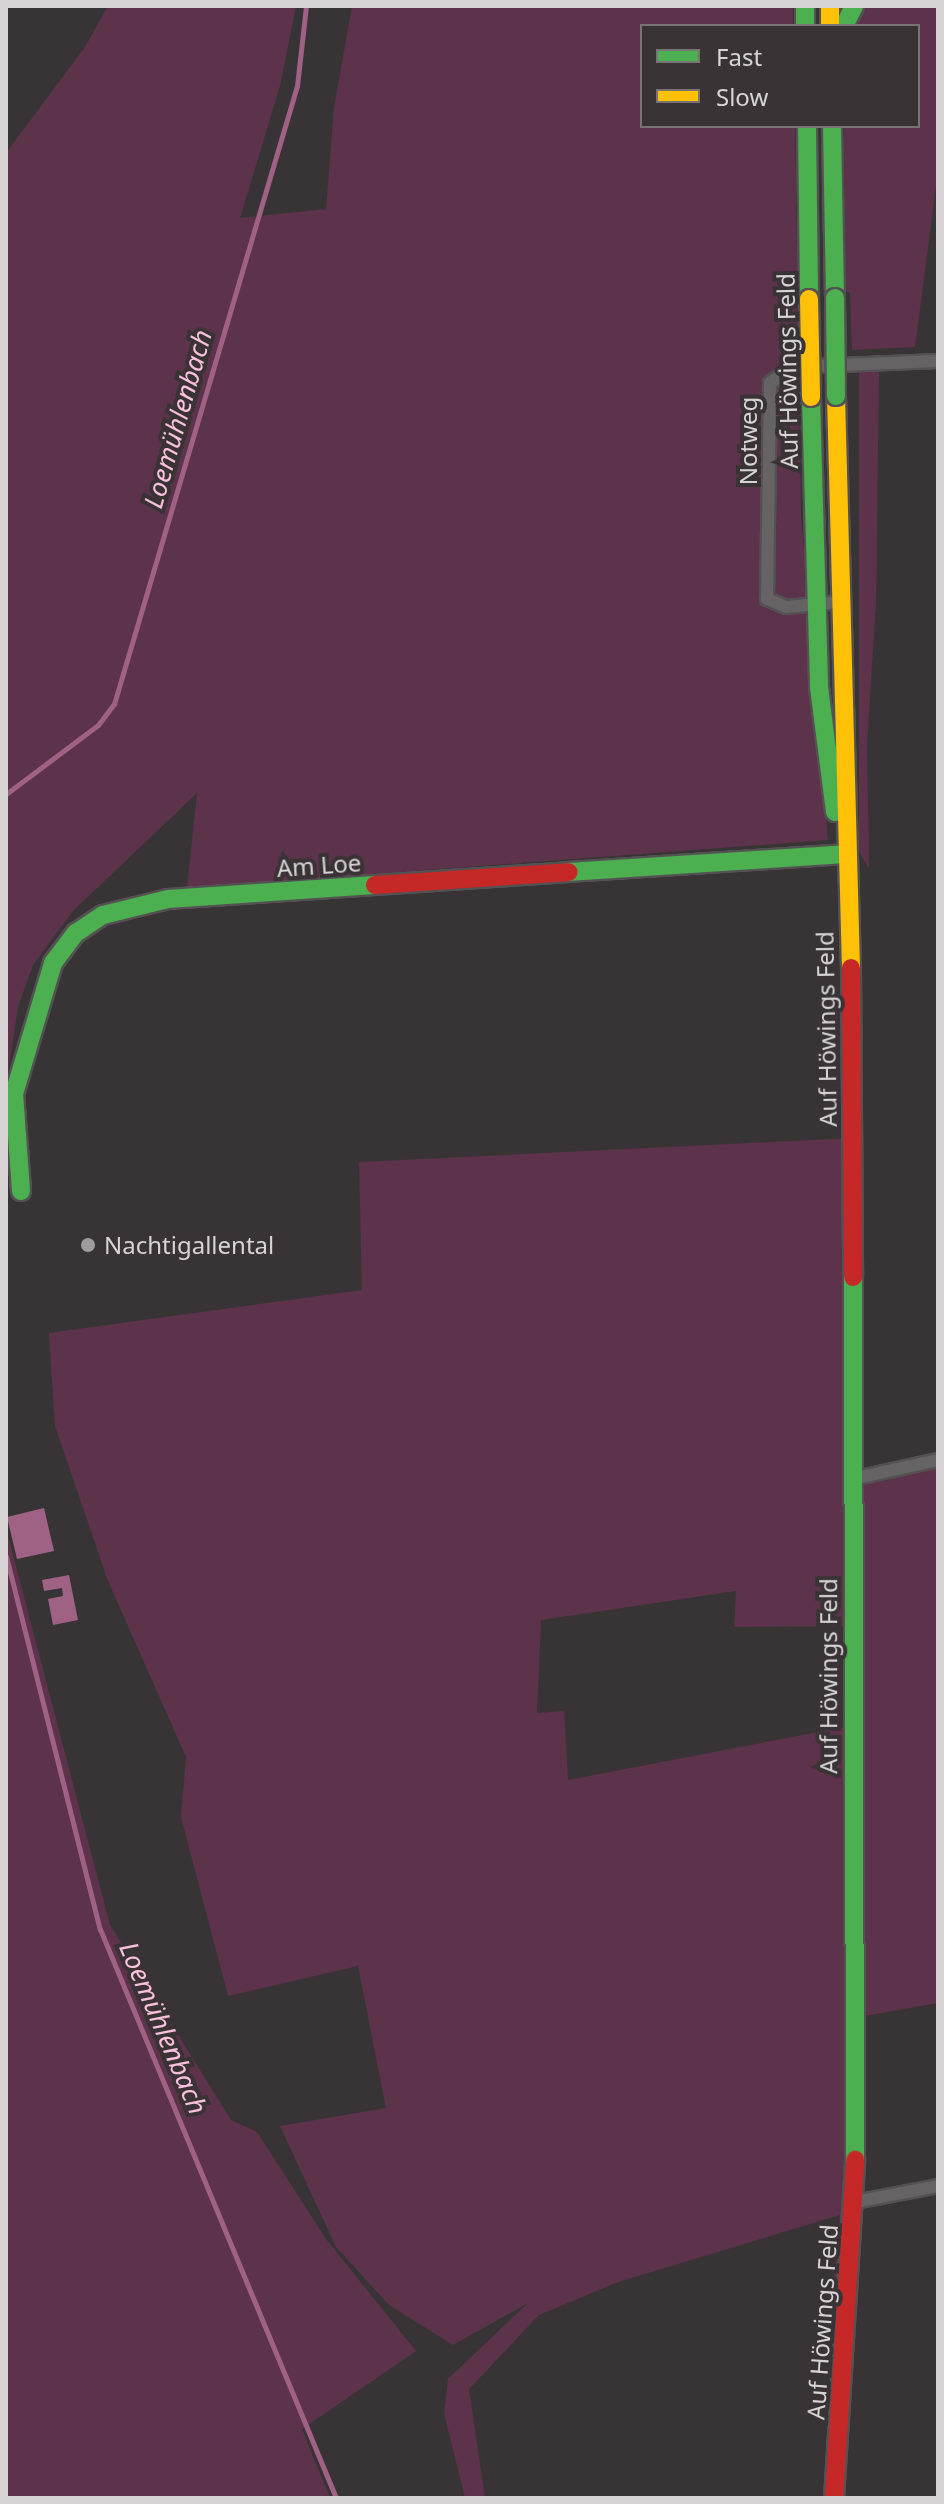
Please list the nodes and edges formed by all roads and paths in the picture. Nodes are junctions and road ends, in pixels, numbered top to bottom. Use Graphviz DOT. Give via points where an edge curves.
graph roads {
  1 [pos="854,6"];
  2 [pos="845,24"];
  3 [pos="807,128"];
  4 [pos="832,128"];
  5 [pos="938,361"];
  6 [pos="839,602"];
  7 [pos="815,603"];
  8 [pos="844,854"];
  9 [pos="21,1191"];
  10 [pos="938,1460"];
  11 [pos="852,1479"];
  12 [pos="938,2186"];
  13 [pos="855,2202"];
  14 [pos="834,2498"];
  1 -- 2 [label="street"];
  3 -- 7 [label="street, Auf Höwings Feld, bridge"];
  4 -- 6 [label="street, Auf Höwings Feld, bridge"];
  5 -- 7 [label="street, Notweg" via="793,367 770,383 767,599 780,607"];
  6 -- 7 [label="street, Notweg"];
  6 -- 8 [label="street, Auf Höwings Feld"];
  7 -- 8 [label="street, Auf Höwings Feld" via="828,779"];
  8 -- 9 [label="street, Am Loe" via="168,899 103,915 76,933 53,963 18,1080 14,1094"];
  8 -- 11 [label="street, Auf Höwings Feld" via="852,1021"];
  10 -- 11 [label="street"];
  11 -- 13 [label="street, Auf Höwings Feld"];
  12 -- 13 [label="street"];
  13 -- 14 [label="street, Auf Höwings Feld"];
}
